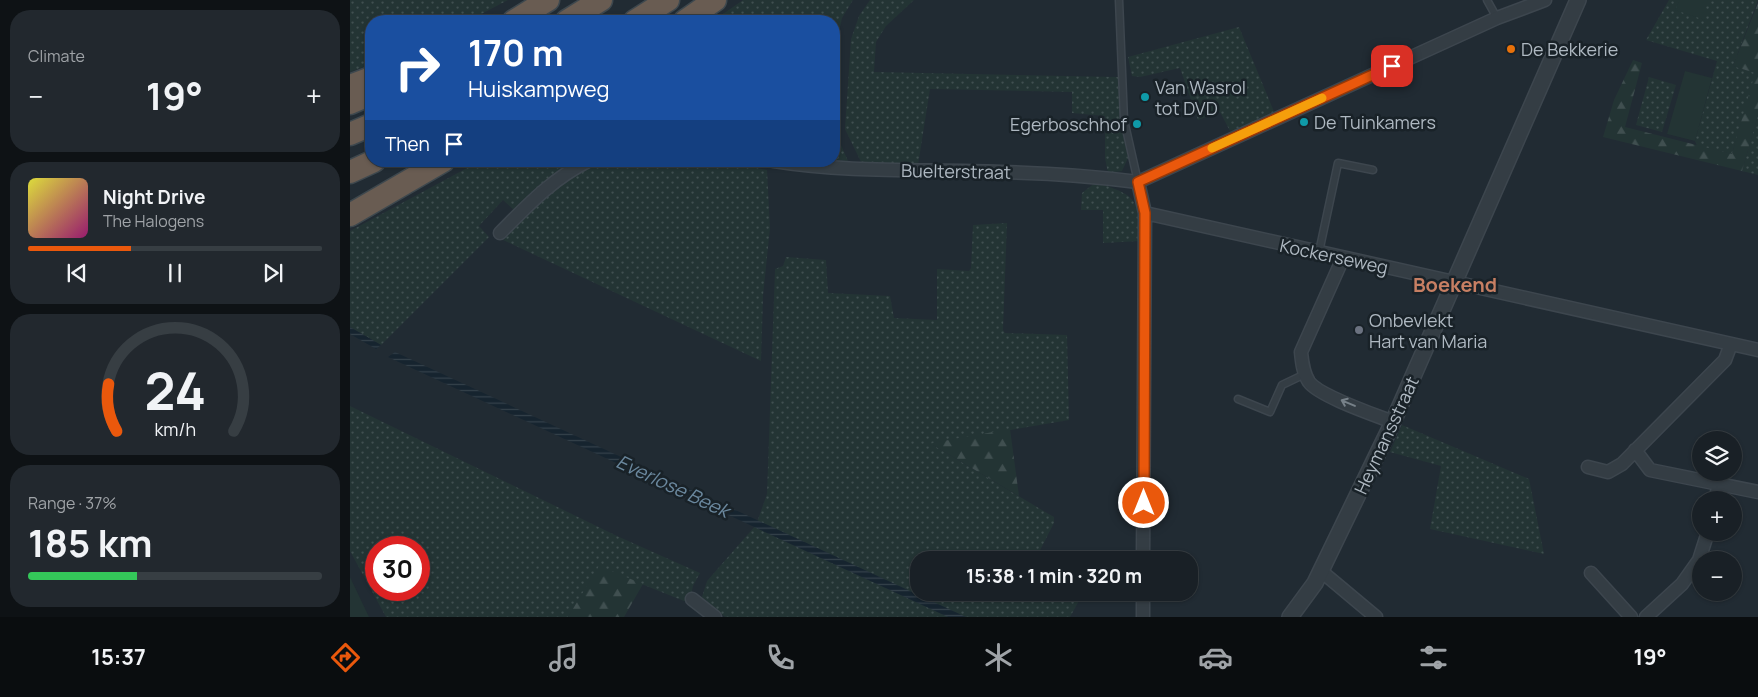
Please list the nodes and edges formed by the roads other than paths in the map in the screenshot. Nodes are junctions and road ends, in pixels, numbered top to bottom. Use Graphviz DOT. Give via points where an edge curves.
graph roads {
  1 [pos="601,0"];
  2 [pos="668,0"];
  3 [pos="715,0"];
  4 [pos="1119,0"];
  5 [pos="1487,0"];
  6 [pos="1545,0"];
  7 [pos="1578,0"];
  8 [pos="540,5"];
  9 [pos="519,15"];
  10 [pos="524,15"];
  11 [pos="577,15"];
  12 [pos="644,15"];
  13 [pos="694,15"];
  14 [pos="1497,18"];
  15 [pos="365,80"];
  16 [pos="350,86"];
  17 [pos="365,97"];
  18 [pos="350,104"];
  19 [pos="365,128"];
  20 [pos="350,134"];
  21 [pos="365,165"];
  22 [pos="428,167"];
  23 [pos="431,167"];
  24 [pos="576,167"];
  25 [pos="829,167"];
  26 [pos="1373,170"];
  27 [pos="350,172"];
  28 [pos="1138,182"];
  29 [pos="350,202"];
  30 [pos="1145,213"];
  31 [pos="350,215"];
  32 [pos="500,233"];
  33 [pos="1319,252"];
  34 [pos="1343,258"];
  35 [pos="1456,282"];
  36 [pos="1731,344"];
  37 [pos="1758,350"];
  38 [pos="1305,374"];
  39 [pos="1238,399"];
  40 [pos="1393,422"];
  41 [pos="1636,450"];
  42 [pos="1588,466"];
  43 [pos="1719,484"];
  44 [pos="1718,491"];
  45 [pos="1758,492"];
  46 [pos="1705,541"];
  47 [pos="1143,551"];
  48 [pos="1320,571"];
  49 [pos="1591,573"];
  50 [pos="692,600"];
  51 [pos="1143,601"];
  52 [pos="715,617"];
  53 [pos="1143,617"];
  54 [pos="1290,617"];
  55 [pos="1376,617"];
  56 [pos="1631,617"];
  57 [pos="1646,617"];
  1 -- 11 [label="highway"];
  2 -- 12 [label="highway"];
  3 -- 13 [label="highway"];
  4 -- 28 [label="lane" via="1124,120"];
  5 -- 14 [label="lane"];
  6 -- 14 [label="street"];
  7 -- 35 [label="street, Heymansstraat"];
  8 -- 9 [label="highway"];
  8 -- 10 [label="highway"];
  14 -- 28 [label="street"];
  15 -- 16 [label="highway"];
  17 -- 18 [label="highway"];
  19 -- 20 [label="highway"];
  21 -- 27 [label="highway"];
  22 -- 29 [label="highway"];
  23 -- 31 [label="highway"];
  24 -- 32 [label="street" via="540,192"];
  25 -- 28 [label="street, Buelterstraat" via="1002,172"];
  26 -- 33 [label="lane" via="1338,163"];
  28 -- 30 [label="street"];
  30 -- 33 [label="street, Kockerseweg"];
  30 -- 47 [label="street"];
  33 -- 34 [label="street, Kockerseweg"];
  34 -- 35 [label="street, Kockerseweg"];
  34 -- 38 [label="street" via="1302,352"];
  35 -- 36 [label="street, Kockerseweg"];
  35 -- 40 [label="street, Heymansstraat"];
  36 -- 37 [label="street, Kockerseweg"];
  36 -- 41 [label="street" via="1725,360"];
  38 -- 39 [label="lane" via="1282,385 1270,412"];
  40 -- 38 [label="street, one-way" via="1323,393 1309,383"];
  40 -- 48 [label="street, Heymansstraat"];
  41 -- 42 [label="street" via="1608,472"];
  41 -- 43 [label="street" via="1650,470"];
  43 -- 44 [label="street"];
  43 -- 45 [label="street"];
  46 -- 57 [label="street" via="1699,560 1682,584"];
  48 -- 54 [label="street, Heymansstraat"];
  48 -- 55 [label="street"];
  49 -- 56 [label="street"];
  50 -- 52 [label="street"];
  51 -- 53 [label="street"];
}
